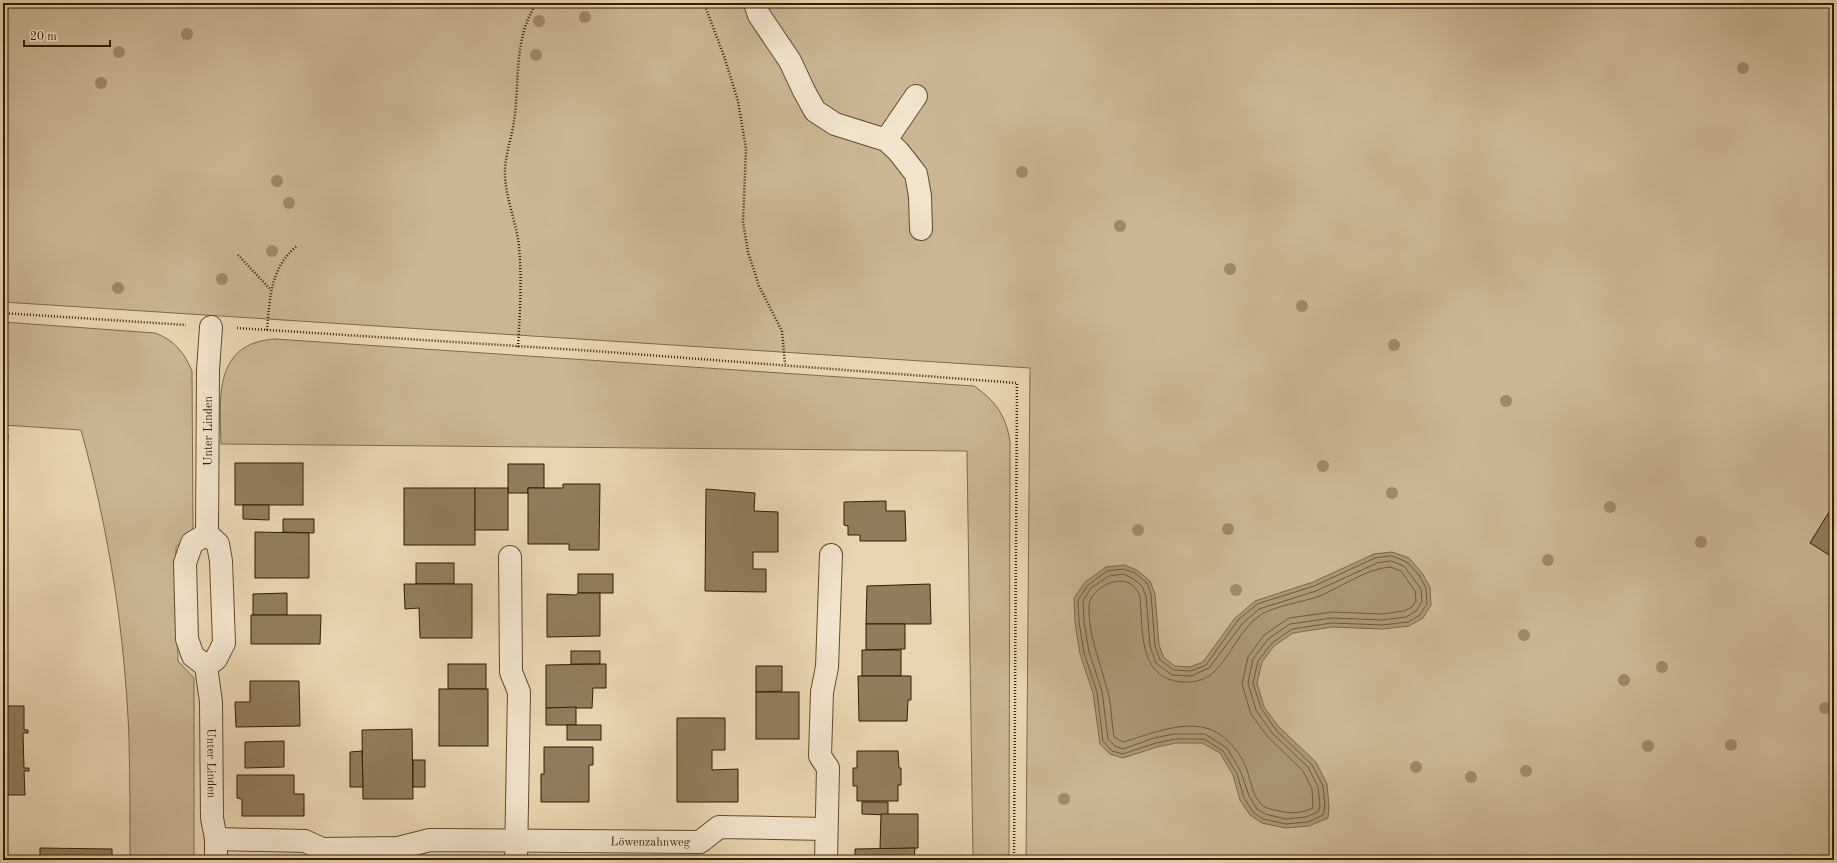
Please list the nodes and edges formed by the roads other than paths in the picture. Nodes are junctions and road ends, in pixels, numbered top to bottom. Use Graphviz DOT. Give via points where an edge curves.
graph roads {
  1 [pos="754,3"];
  2 [pos="916,96"];
  3 [pos="886,140"];
  4 [pos="921,229"];
  5 [pos="211,327"];
  6 [pos="208,534"];
  7 [pos="831,555"];
  8 [pos="510,558"];
  9 [pos="206,666"];
  10 [pos="826,829"];
  11 [pos="216,850"];
  12 [pos="517,850"];
  13 [pos="826,860"];
  1 -- 3 [label="street" via="759,15 790,61 815,111 835,124"];
  2 -- 3 [label="street"];
  3 -- 4 [label="street" via="916,174"];
  5 -- 6 [label="street, Unter Linden" via="208,370"];
  6 -- 9 [label="street" via="218,544 221,561 224,643 216,659"];
  6 -- 9 [label="street" via="192,543 185,563 187,639 193,656"];
  7 -- 10 [label="street" via="827,666 822,692 820,756 828,768"];
  8 -- 12 [label="street" via="511,672 519,692"];
  9 -- 11 [label="street, Unter Linden" via="211,702 212,818"];
  10 -- 12 [label="street, Löwenzahnweg" via="719,827 700,842"];
  10 -- 13 [label="street"];
  11 -- 12 [label="street, Löwenzahnweg" via="305,841 322,849 398,848 430,840"];
}
